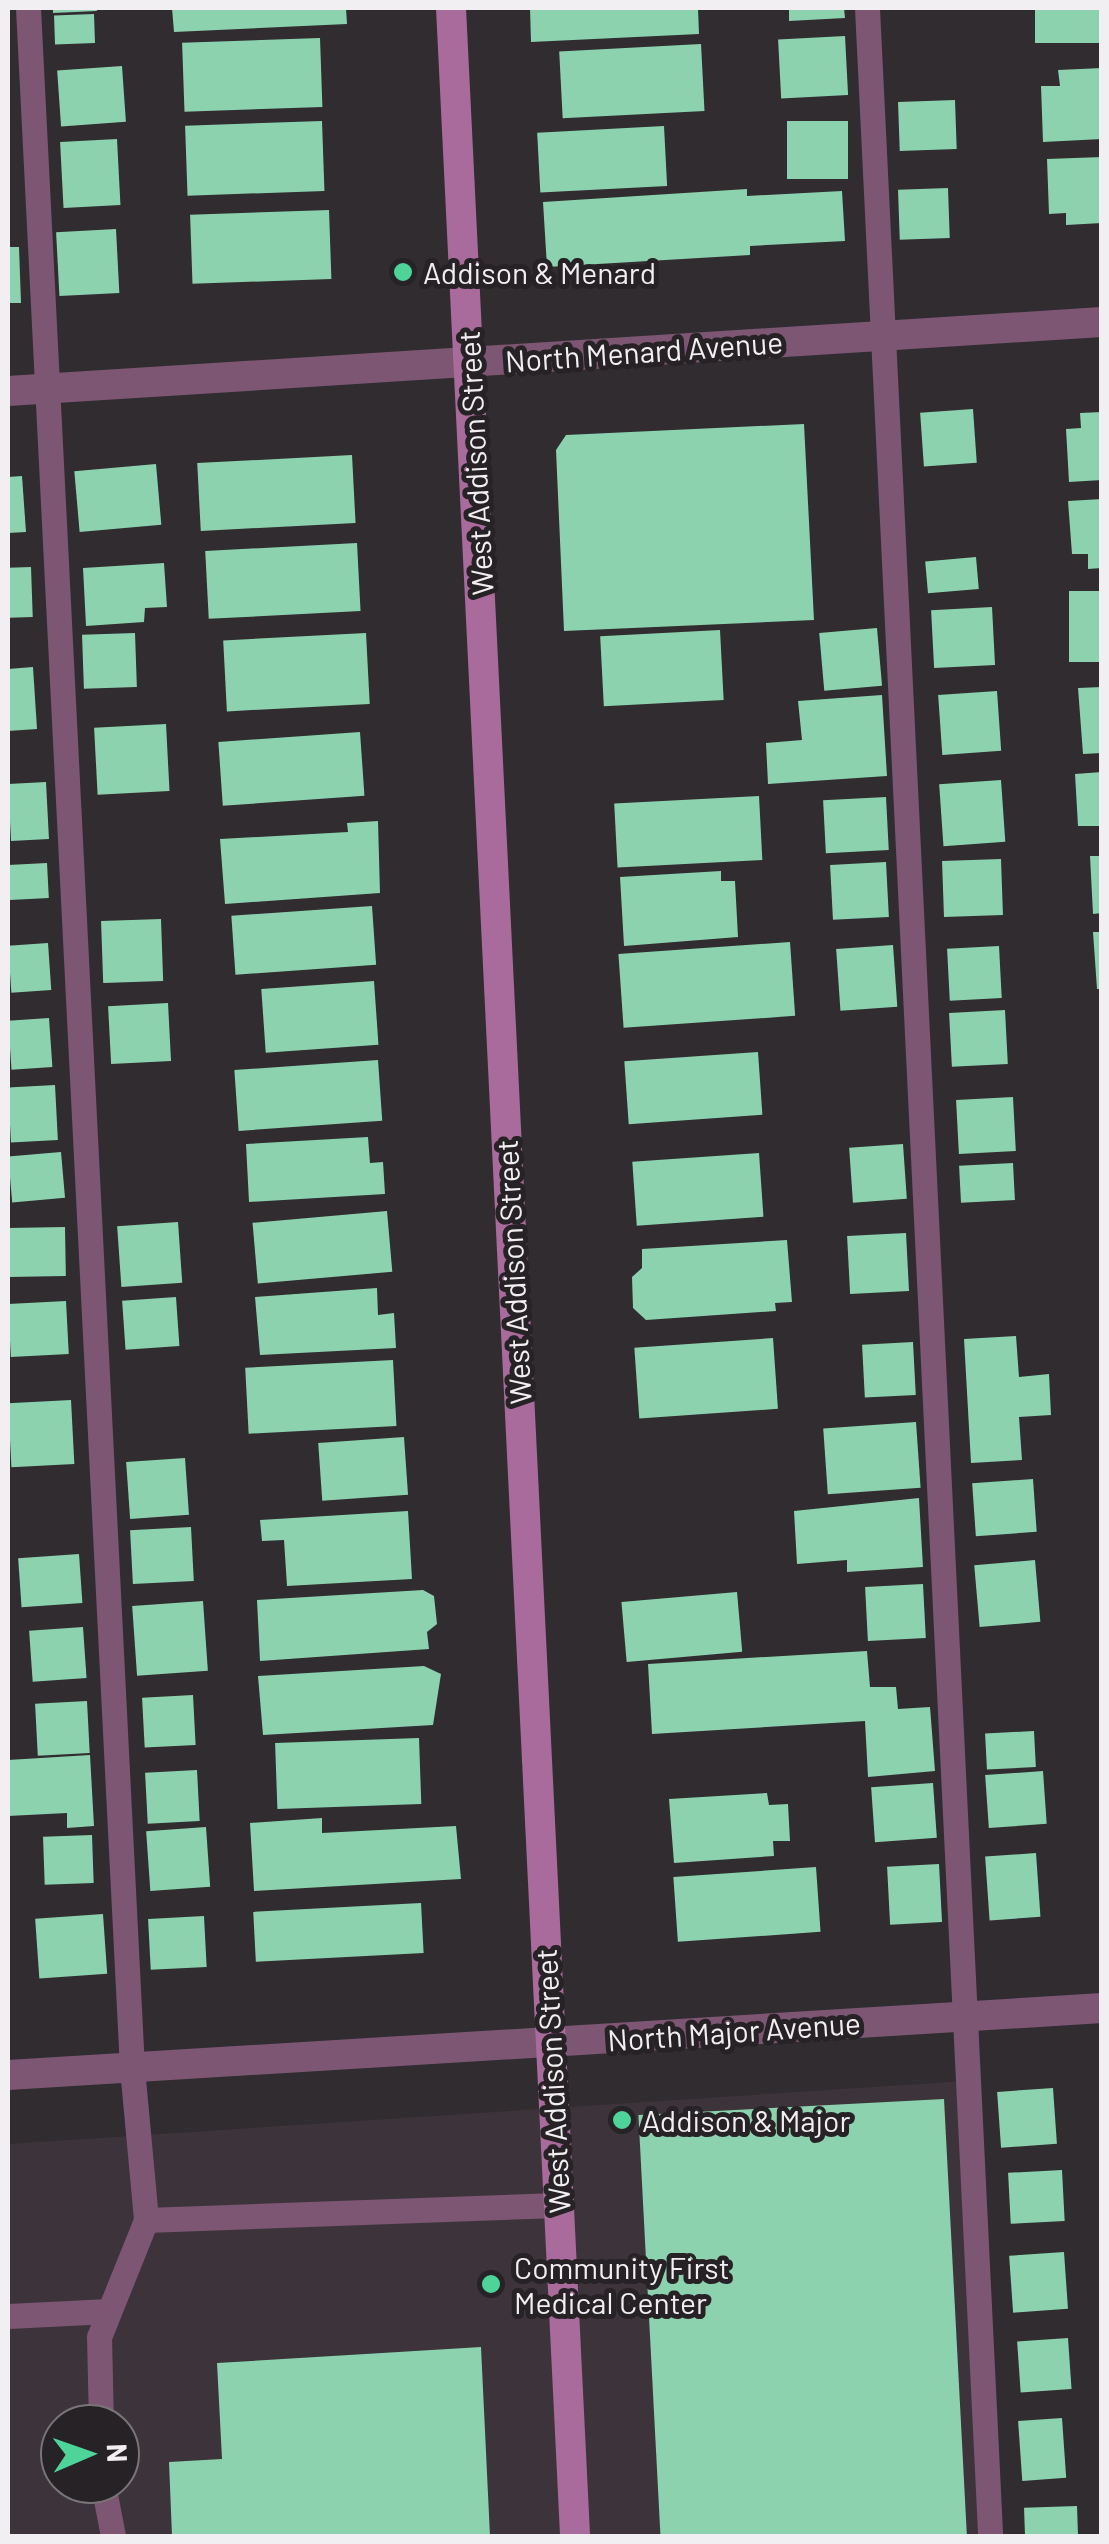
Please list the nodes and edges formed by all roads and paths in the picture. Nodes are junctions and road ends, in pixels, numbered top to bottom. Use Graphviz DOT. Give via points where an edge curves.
graph roads {
  1 [pos="28,8"];
  2 [pos="451,8"];
  3 [pos="867,8"];
  4 [pos="1102,322"];
  5 [pos="882,336"];
  6 [pos="470,362"];
  7 [pos="48,389"];
  8 [pos="8,391"];
  9 [pos="1102,2008"];
  10 [pos="964,2016"];
  11 [pos="550,2042"];
  12 [pos="132,2068"];
  13 [pos="8,2075"];
  14 [pos="558,2205"];
  15 [pos="146,2220"];
  16 [pos="109,2310"];
  17 [pos="8,2316"];
  18 [pos="101,2404"];
  19 [pos="107,2504"];
  20 [pos="113,2536"];
  21 [pos="575,2536"];
  22 [pos="990,2536"];
  1 -- 7 [label="lane"];
  2 -- 6 [label="street, West Addison Street"];
  3 -- 5 [label="lane"];
  4 -- 5 [label="street, North Menard Avenue"];
  5 -- 6 [label="street, North Menard Avenue"];
  5 -- 10 [label="lane"];
  6 -- 7 [label="street, North Menard Avenue"];
  6 -- 11 [label="street, West Addison Street"];
  7 -- 8 [label="street, North Menard Avenue"];
  7 -- 12 [label="lane"];
  9 -- 10 [label="street, North Major Avenue"];
  10 -- 11 [label="street, North Major Avenue"];
  10 -- 22 [label="lane"];
  11 -- 12 [label="street, North Major Avenue"];
  11 -- 14 [label="street, West Addison Street"];
  12 -- 13 [label="street, North Major Avenue"];
  12 -- 15 [label="lane"];
  14 -- 15 [label="lane"];
  14 -- 21 [label="street, West Addison Street"];
  15 -- 16 [label="lane"];
  16 -- 17 [label="lane"];
  16 -- 18 [label="lane" via="99,2337"];
  19 -- 20 [label="lane"];
}
